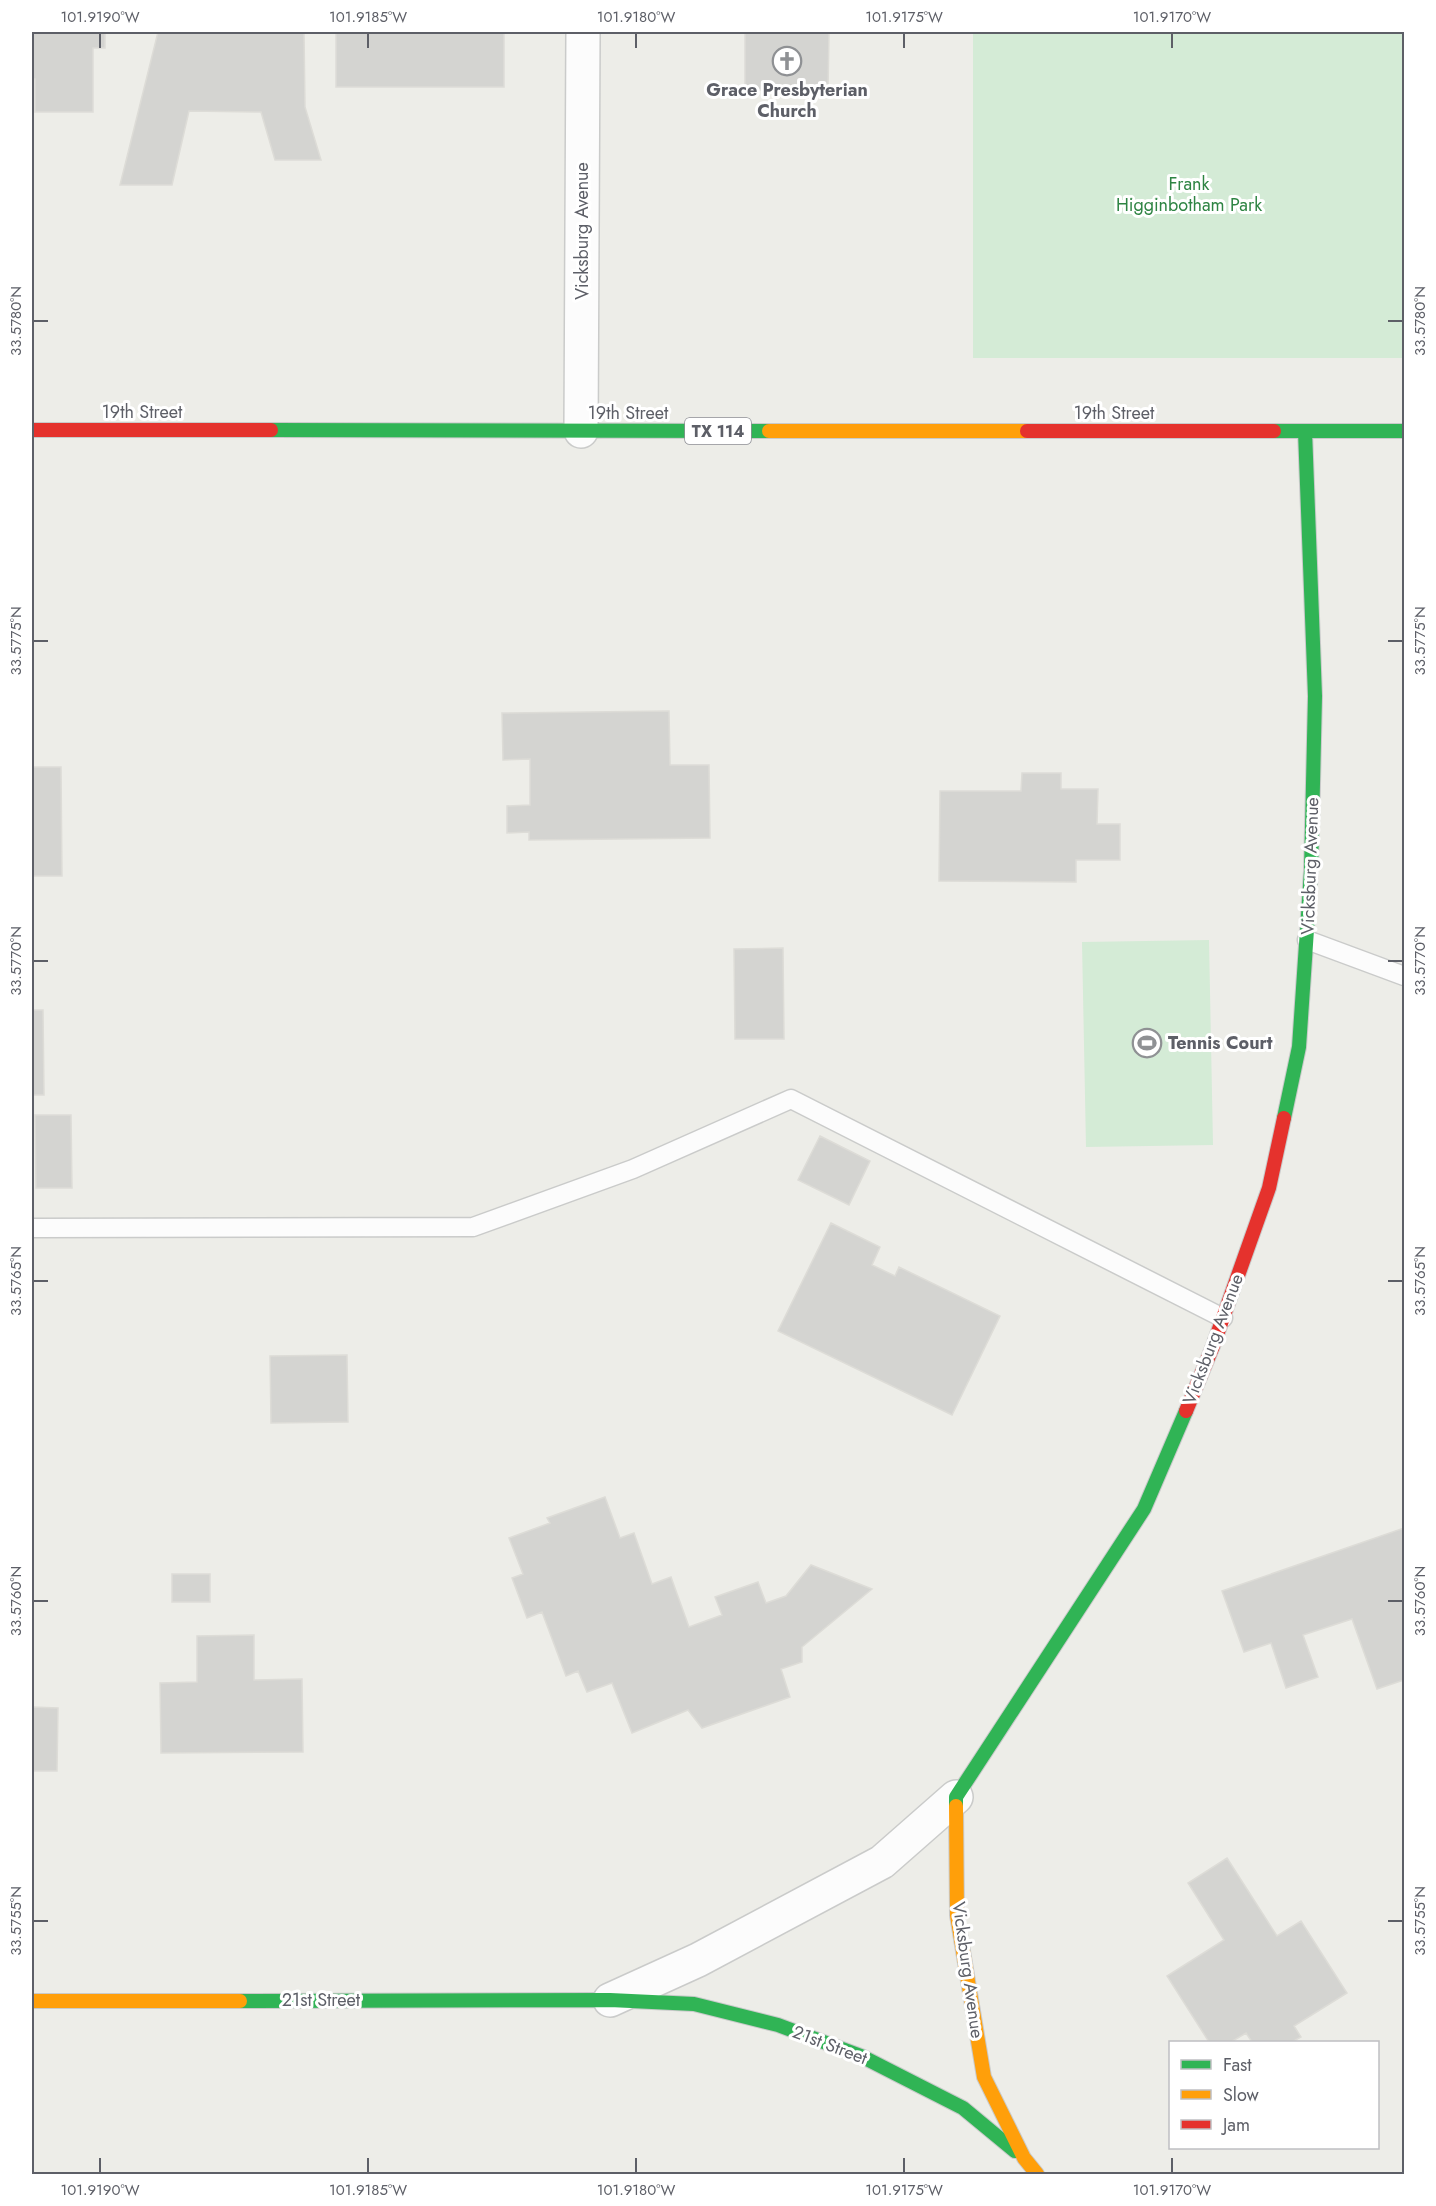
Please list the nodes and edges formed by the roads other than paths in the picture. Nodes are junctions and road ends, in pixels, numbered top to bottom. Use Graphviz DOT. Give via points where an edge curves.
graph roads {
  1 [pos="583,32"];
  2 [pos="32,430"];
  3 [pos="581,431"];
  4 [pos="1305,431"];
  5 [pos="1404,431"];
  6 [pos="1307,940"];
  7 [pos="1404,976"];
  8 [pos="32,1228"];
  9 [pos="1223,1318"];
  10 [pos="956,1797"];
  11 [pos="610,2000"];
  12 [pos="32,2001"];
  13 [pos="1024,2158"];
  14 [pos="1037,2175"];
  1 -- 3 [label="street, Vicksburg Avenue"];
  2 -- 3 [label="street, 19th Street / TX 114"];
  3 -- 4 [label="street, 19th Street / TX 114"];
  4 -- 5 [label="street, 19th Street / TX 114"];
  4 -- 6 [label="street, Vicksburg Avenue" via="1315,696"];
  6 -- 7 [label="lane"];
  6 -- 9 [label="street, Vicksburg Avenue" via="1299,1047 1269,1188"];
  8 -- 9 [label="lane" via="473,1227 633,1169 791,1099"];
  9 -- 10 [label="street, Vicksburg Avenue" via="1144,1509"];
  10 -- 11 [label="street, 21st Street" via="882,1862 698,1960"];
  10 -- 13 [label="street, Vicksburg Avenue" via="957,1915 984,2077"];
  11 -- 12 [label="street, 21st Street"];
  11 -- 13 [label="street, 21st Street" via="694,2004 778,2025 861,2056 963,2108"];
  13 -- 14 [label="street, Vicksburg Avenue"];
}
